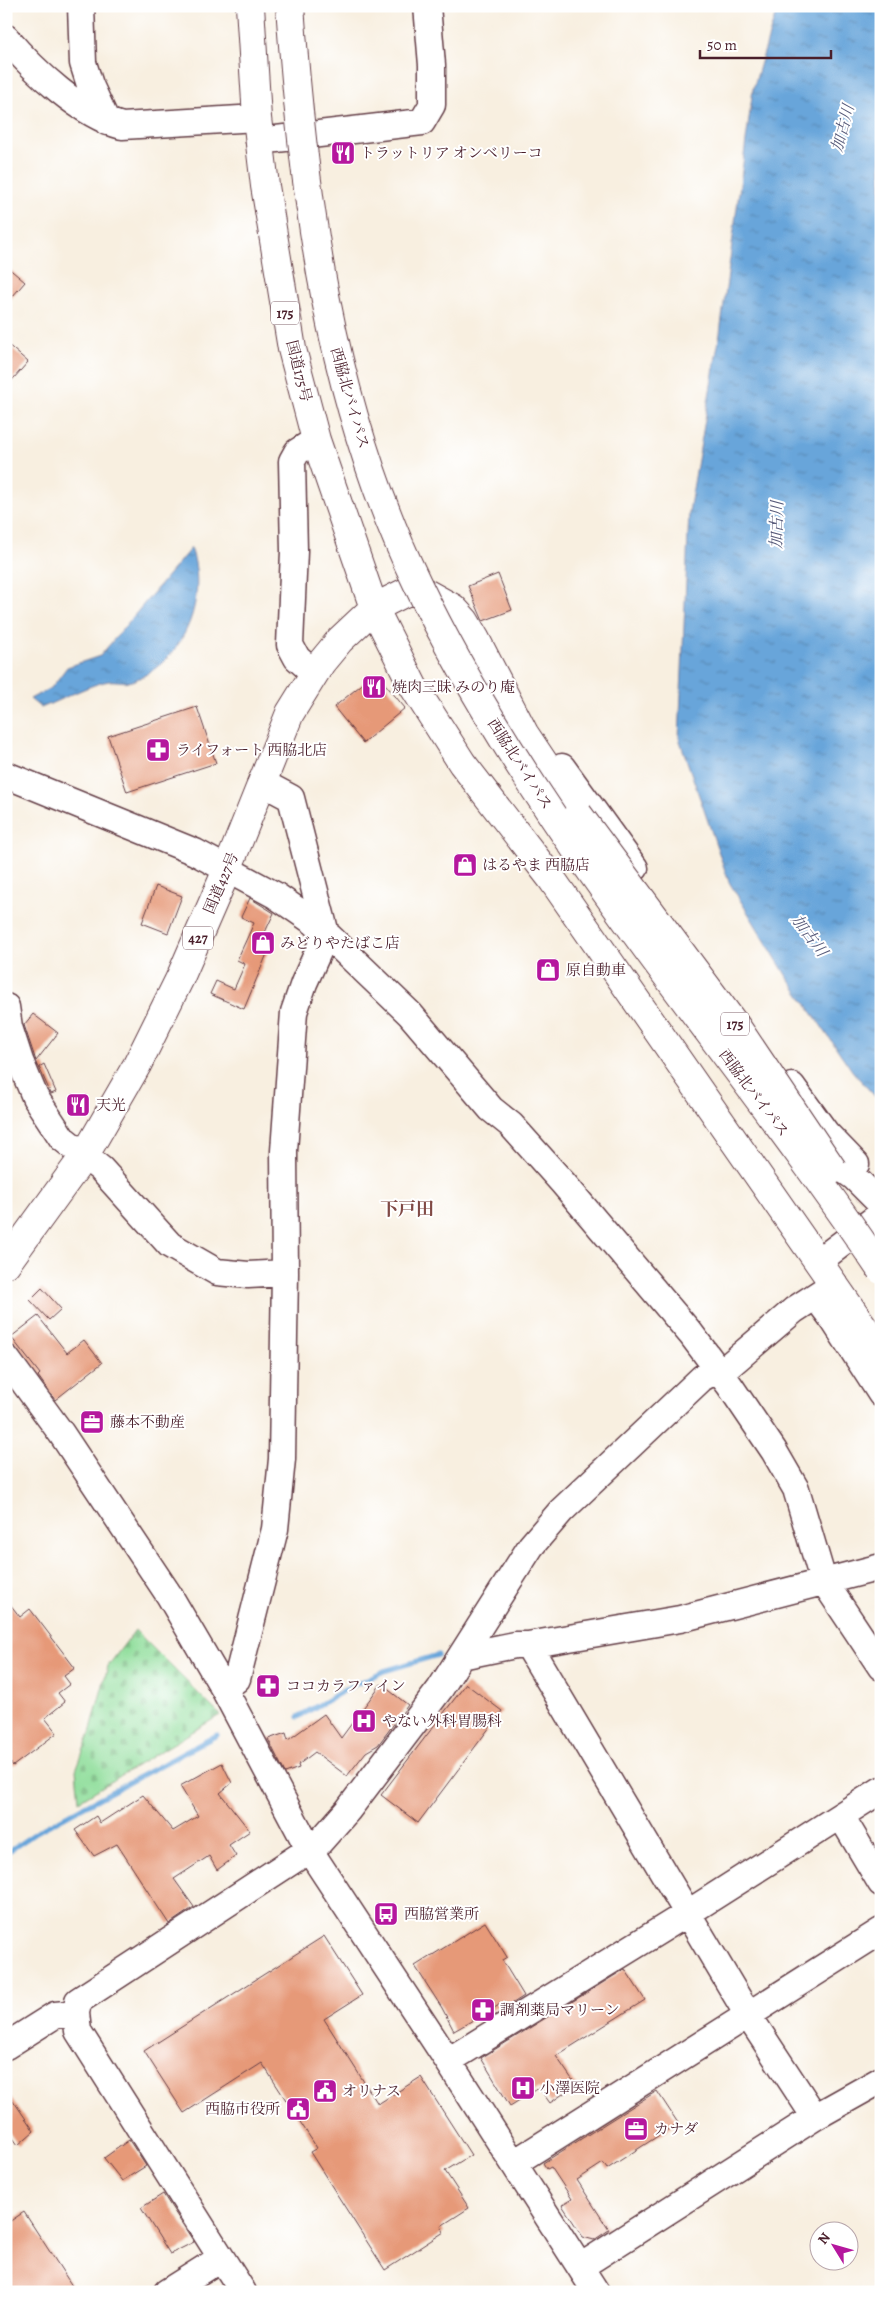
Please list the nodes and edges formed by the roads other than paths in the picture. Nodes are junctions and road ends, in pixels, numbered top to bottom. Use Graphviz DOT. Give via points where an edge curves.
graph roads {
  1 [pos="81,6"];
  2 [pos="250,6"];
  3 [pos="290,6"];
  4 [pos="427,6"];
  5 [pos="6,38"];
  6 [pos="108,122"];
  7 [pos="258,130"];
  8 [pos="316,440"];
  9 [pos="374,608"];
  10 [pos="314,673"];
  11 [pos="503,694"];
  12 [pos="562,767"];
  13 [pos="6,775"];
  14 [pos="262,782"];
  15 [pos="228,870"];
  16 [pos="326,934"];
  17 [pos="6,1007"];
  18 [pos="85,1155"];
  19 [pos="881,1198"];
  20 [pos="881,1204"];
  21 [pos="881,1214"];
  22 [pos="881,1242"];
  23 [pos="819,1261"];
  24 [pos="6,1264"];
  25 [pos="881,1270"];
  26 [pos="286,1272"];
  27 [pos="825,1291"];
  28 [pos="881,1352"];
  29 [pos="6,1358"];
  30 [pos="718,1369"];
  31 [pos="881,1394"];
  32 [pos="881,1568"];
  33 [pos="823,1579"];
  34 [pos="528,1645"];
  35 [pos="461,1656"];
  36 [pos="881,1667"];
  37 [pos="224,1689"];
  38 [pos="881,1790"];
  39 [pos="841,1816"];
  40 [pos="310,1851"];
  41 [pos="881,1883"];
  42 [pos="688,1913"];
  43 [pos="881,1931"];
  44 [pos="76,2013"];
  45 [pos="748,2015"];
  46 [pos="6,2046"];
  47 [pos="448,2061"];
  48 [pos="881,2080"];
  49 [pos="815,2117"];
  50 [pos="514,2162"];
  51 [pos="221,2258"];
  52 [pos="580,2267"];
  53 [pos="167,2292"];
  54 [pos="243,2292"];
  55 [pos="596,2292"];
  1 -- 6 [label="street" via="83,63"];
  2 -- 7 [label="highway, 国道175号 / 175"];
  3 -- 25 [label="highway, 西脇北バイパス / 175, bridge" via="297,110 308,197 339,363 365,451 416,580 497,732 655,960 828,1193"];
  4 -- 7 [label="street" via="432,105 422,122"];
  5 -- 6 [label="street" via="47,81"];
  6 -- 7 [label="street" via="122,126"];
  7 -- 8 [label="highway, 国道175号 / 175" via="280,286 292,349"];
  8 -- 9 [label="highway, 国道175号 / 175"];
  8 -- 10 [label="street" via="296,452 292,461 294,551 290,645 297,658"];
  9 -- 10 [label="highway, 国道427号 / 427" via="340,640"];
  9 -- 11 [label="highway, 175" via="406,592 424,592 453,608 474,638"];
  9 -- 23 [label="highway, 175" via="413,686 462,763 551,878"];
  10 -- 14 [label="highway, 国道427号 / 427" via="290,712"];
  11 -- 20 [label="street" via="531,771 573,836 804,1139 854,1177"];
  11 -- 22 [label="highway, 175, bridge" via="578,814 736,1026"];
  12 -- 19 [label="street" via="826,1133 869,1177"];
  13 -- 15 [label="street" via="195,852"];
  14 -- 15 [label="highway, 国道427号 / 427"];
  14 -- 16 [label="street" via="292,798"];
  15 -- 16 [label="street" via="275,895"];
  15 -- 18 [label="highway, 国道427号 / 427" via="137,1065"];
  16 -- 26 [label="street" via="294,1012 284,1151"];
  16 -- 30 [label="street" via="410,1014 490,1109 530,1146"];
  17 -- 18 [label="street" via="9,1027 35,1097 62,1138"];
  18 -- 24 [label="highway, 国道427号 / 427"];
  18 -- 26 [label="street" via="170,1244 209,1268 216,1272 248,1275"];
  21 -- 23 [label="street"];
  23 -- 27 [label="highway, 175"];
  26 -- 37 [label="street" via="282,1459 275,1529 237,1680"];
  27 -- 28 [label="highway, 175"];
  27 -- 30 [label="street" via="794,1310 725,1368"];
  27 -- 31 [label="street" via="834,1321"];
  29 -- 37 [label="street" via="61,1432 144,1556"];
  30 -- 33 [label="street" via="796,1489"];
  30 -- 35 [label="street" via="702,1378 562,1510 531,1546"];
  32 -- 33 [label="street"];
  33 -- 34 [label="street" via="680,1619"];
  33 -- 36 [label="street"];
  34 -- 35 [label="street"];
  34 -- 42 [label="street"];
  35 -- 40 [label="street" via="440,1689 348,1810"];
  37 -- 40 [label="street"];
  38 -- 39 [label="street"];
  39 -- 41 [label="street"];
  39 -- 42 [label="street"];
  40 -- 44 [label="street" via="78,2001"];
  40 -- 47 [label="street"];
  42 -- 45 [label="street"];
  42 -- 47 [label="street"];
  43 -- 45 [label="street"];
  44 -- 46 [label="street" via="55,2015"];
  44 -- 51 [label="street" via="78,2031"];
  45 -- 49 [label="street"];
  45 -- 50 [label="street"];
  47 -- 50 [label="street"];
  48 -- 49 [label="street"];
  49 -- 52 [label="street"];
  50 -- 52 [label="street"];
  51 -- 53 [label="street"];
  51 -- 54 [label="street"];
  52 -- 55 [label="street"];
}
